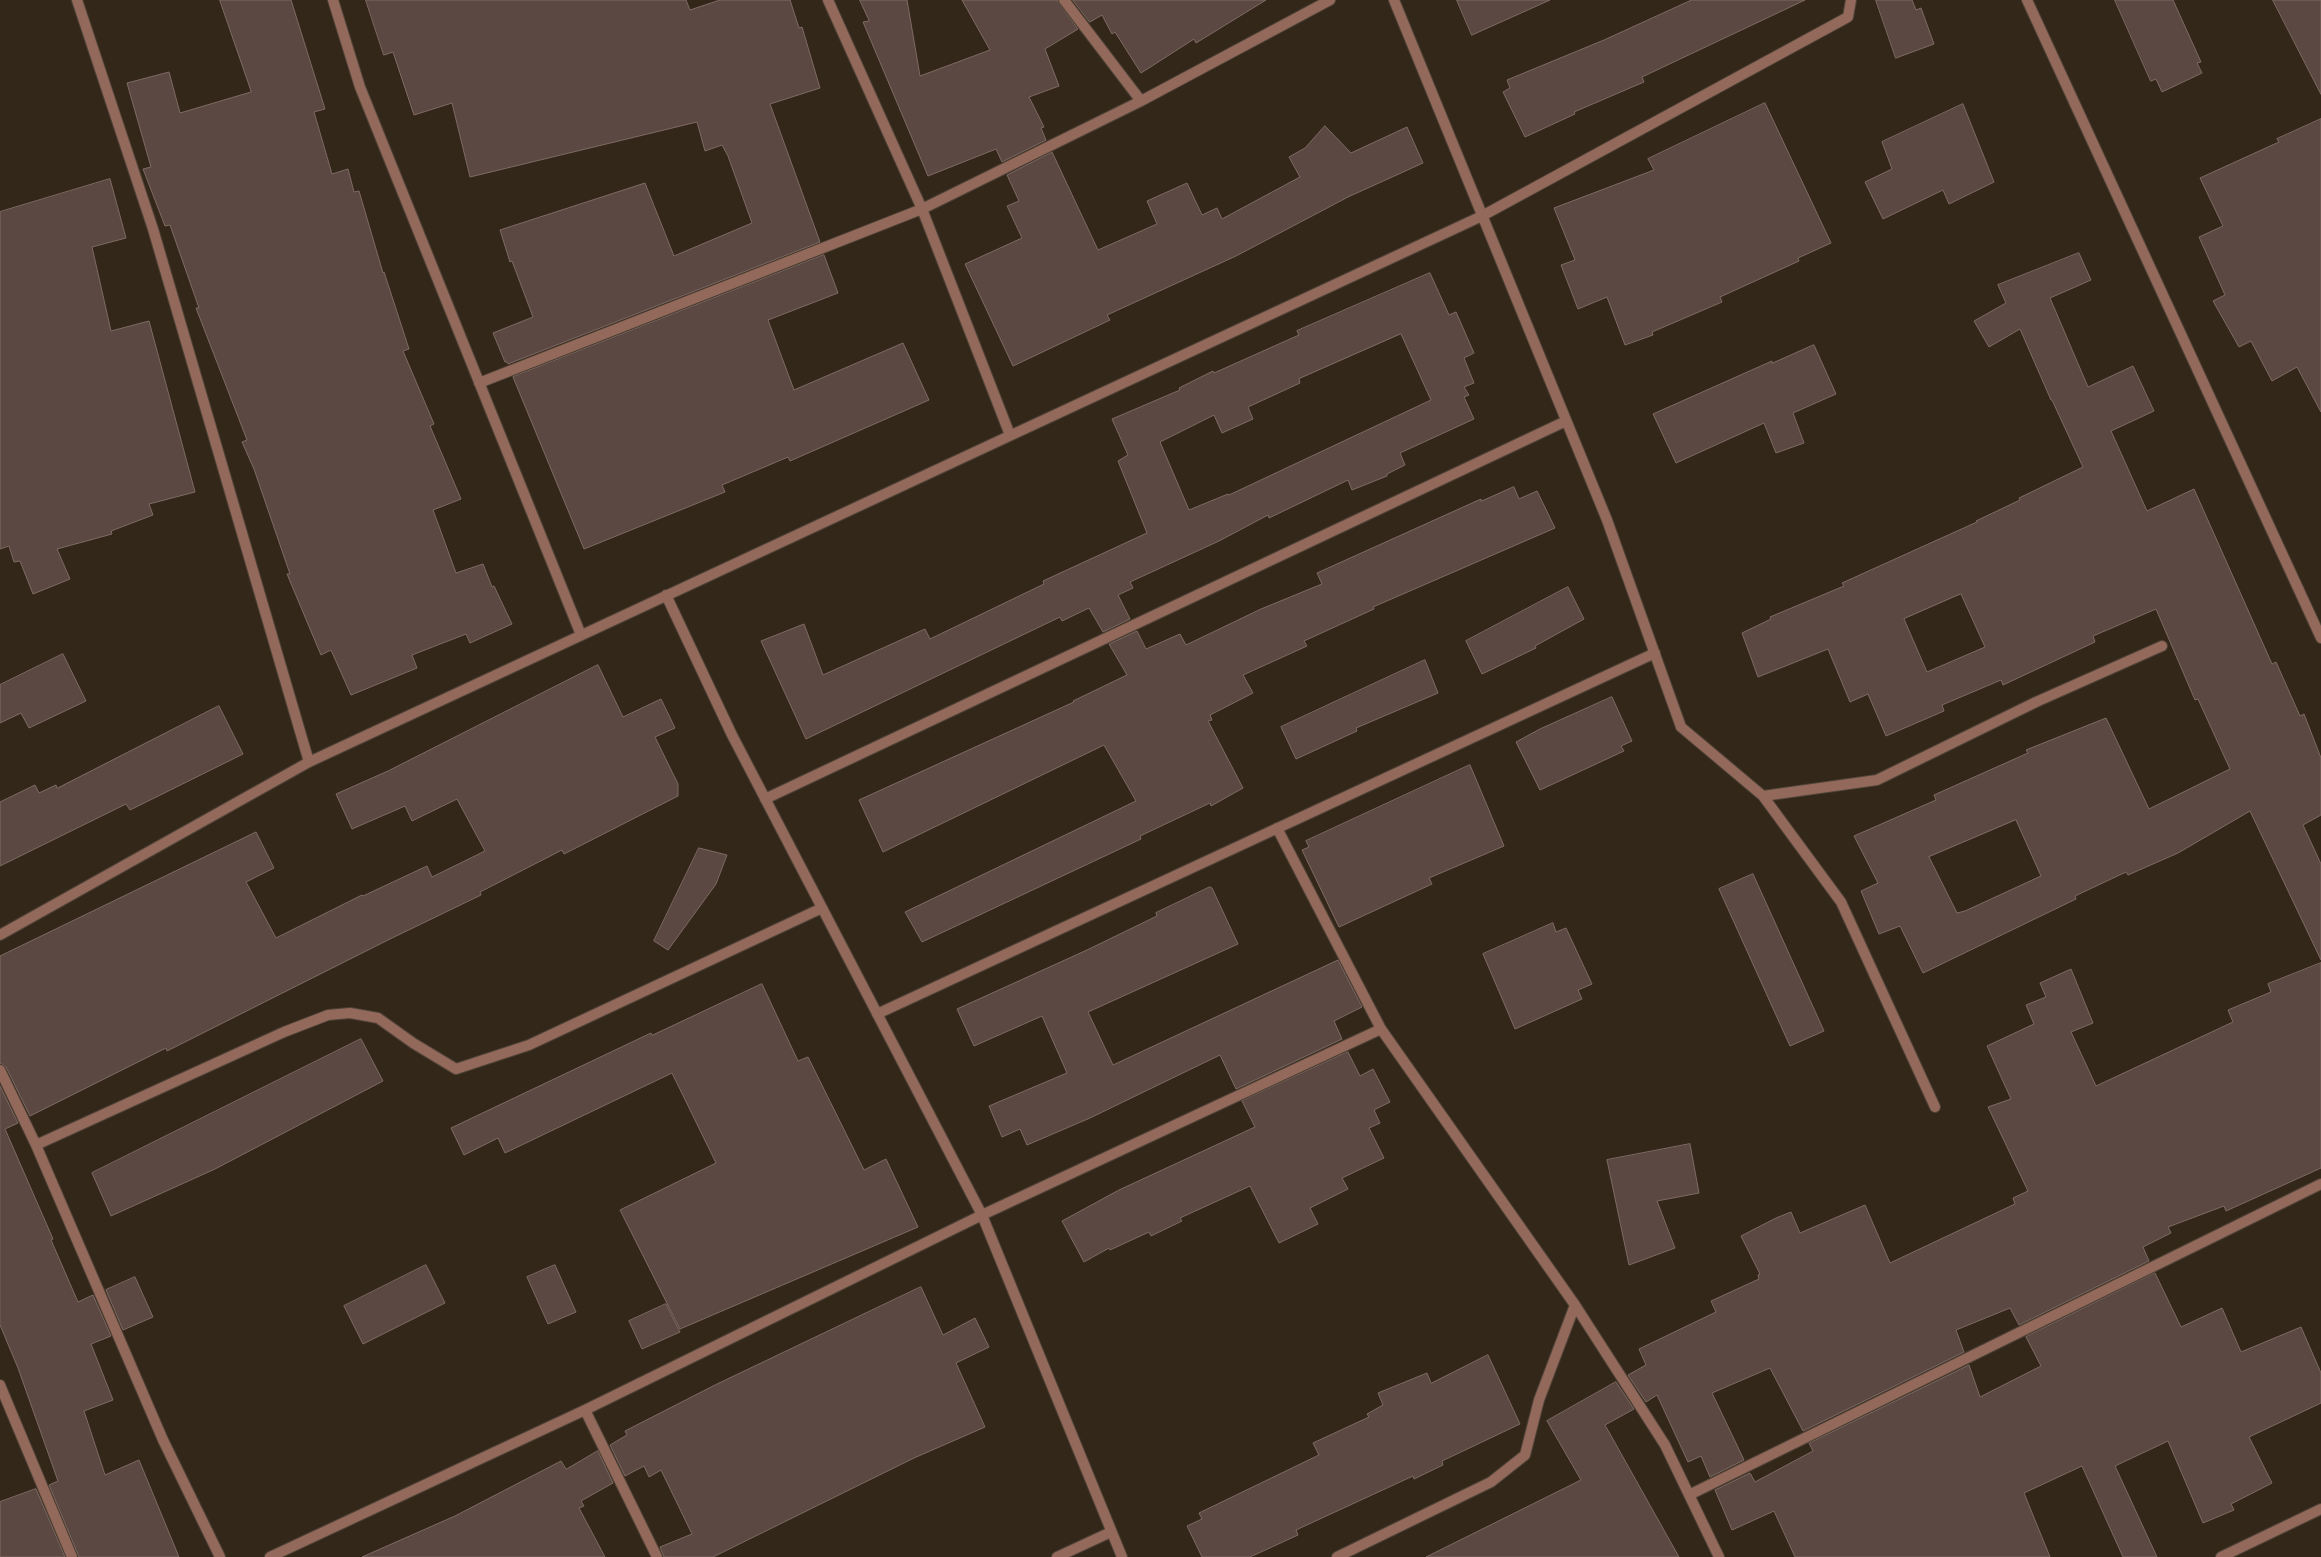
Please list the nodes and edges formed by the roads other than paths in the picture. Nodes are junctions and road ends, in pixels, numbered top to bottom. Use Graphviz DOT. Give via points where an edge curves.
graph roads {
  1 [pos="77,0"];
  2 [pos="333,0"];
  3 [pos="828,0"];
  4 [pos="1064,0"];
  5 [pos="1330,0"];
  6 [pos="1394,0"];
  7 [pos="1851,0"];
  8 [pos="2027,0"];
  9 [pos="1141,101"];
  10 [pos="922,209"];
  11 [pos="1482,216"];
  12 [pos="479,383"];
  13 [pos="1566,421"];
  14 [pos="1010,435"];
  15 [pos="666,595"];
  16 [pos="581,635"];
  17 [pos="2321,638"];
  18 [pos="2162,646"];
  19 [pos="1655,653"];
  20 [pos="308,762"];
  21 [pos="1764,796"];
  22 [pos="765,799"];
  23 [pos="1277,828"];
  24 [pos="822,908"];
  25 [pos="0,935"];
  26 [pos="877,1014"];
  27 [pos="1381,1029"];
  28 [pos="0,1070"];
  29 [pos="1935,1107"];
  30 [pos="36,1146"];
  31 [pos="2321,1184"];
  32 [pos="982,1215"];
  33 [pos="1575,1305"];
  34 [pos="0,1385"];
  35 [pos="585,1410"];
  36 [pos="1689,1495"];
  37 [pos="2321,1509"];
  38 [pos="1112,1532"];
  39 [pos="72,1557"];
  40 [pos="220,1557"];
  41 [pos="270,1557"];
  42 [pos="657,1557"];
  43 [pos="1057,1557"];
  44 [pos="1122,1557"];
  45 [pos="1337,1557"];
  46 [pos="1720,1557"];
  47 [pos="2221,1557"];
  1 -- 20 [label="street" via="153,229"];
  2 -- 12 [label="street" via="360,87"];
  3 -- 10 [label="street"];
  4 -- 9 [label="street"];
  5 -- 9 [label="street"];
  6 -- 11 [label="street"];
  7 -- 11 [label="street" via="1848,17"];
  8 -- 17 [label="street"];
  9 -- 10 [label="street"];
  10 -- 12 [label="street"];
  10 -- 14 [label="street"];
  11 -- 13 [label="street"];
  11 -- 14 [label="street"];
  12 -- 16 [label="street"];
  13 -- 19 [label="street" via="1607,520"];
  13 -- 22 [label="street"];
  14 -- 15 [label="street"];
  15 -- 16 [label="street"];
  15 -- 22 [label="street"];
  16 -- 20 [label="street"];
  18 -- 21 [label="street" via="2036,702 1877,780"];
  19 -- 21 [label="street" via="1681,727"];
  19 -- 23 [label="street"];
  20 -- 25 [label="street"];
  21 -- 29 [label="street" via="1841,902"];
  22 -- 24 [label="street"];
  23 -- 26 [label="street"];
  23 -- 27 [label="street"];
  24 -- 26 [label="street"];
  24 -- 30 [label="street" via="529,1045 456,1068 378,1018 350,1013 328,1015"];
  26 -- 32 [label="street"];
  27 -- 32 [label="street"];
  27 -- 33 [label="street"];
  28 -- 30 [label="street"];
  30 -- 40 [label="street" via="163,1440"];
  31 -- 36 [label="street"];
  32 -- 35 [label="street"];
  32 -- 38 [label="street"];
  33 -- 36 [label="street" via="1665,1444"];
  33 -- 45 [label="street" via="1539,1400 1525,1455 1491,1482"];
  34 -- 39 [label="street"];
  35 -- 41 [label="street"];
  35 -- 42 [label="street"];
  36 -- 46 [label="street"];
  37 -- 47 [label="street"];
  38 -- 43 [label="street"];
  38 -- 44 [label="street"];
}
